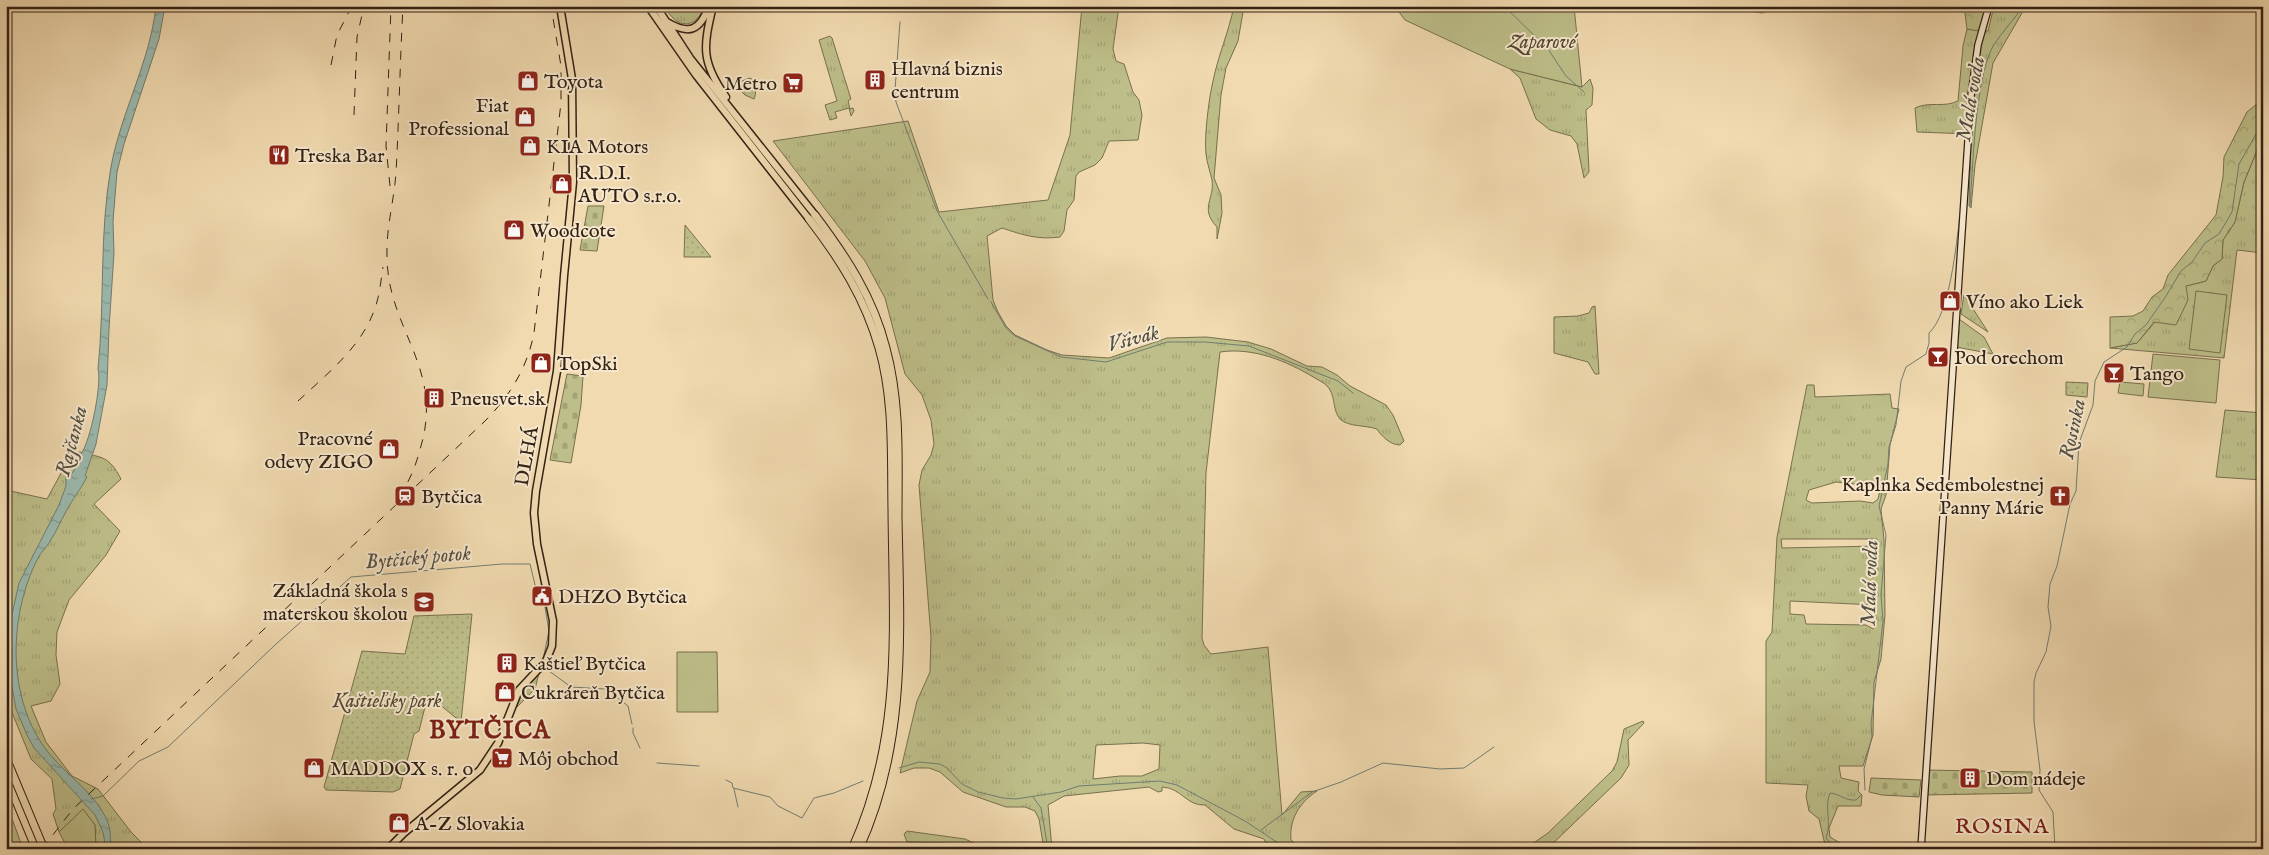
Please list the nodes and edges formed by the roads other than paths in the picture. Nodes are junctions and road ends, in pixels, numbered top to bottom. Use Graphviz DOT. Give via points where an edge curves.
graph roads {
  1 [pos="560,6"];
  2 [pos="648,6"];
  3 [pos="656,6"];
  4 [pos="713,6"];
  5 [pos="1989,6"];
  6 [pos="707,9"];
  7 [pos="666,22"];
  8 [pos="750,133"];
  9 [pos="812,217"];
  10 [pos="6,758"];
  11 [pos="6,777"];
  12 [pos="36,849"];
  13 [pos="44,849"];
  14 [pos="388,849"];
  15 [pos="852,849"];
  16 [pos="859,849"];
  17 [pos="1921,849"];
  1 -- 14 [label="main road, DLHÁ" via="572,79 573,182 558,370 534,513 553,635 548,656 519,690 498,744 480,770"];
  2 -- 9 [label="main road" via="696,75"];
  3 -- 7 [label="main road"];
  4 -- 8 [label="main road" via="706,39 707,64 715,82"];
  5 -- 17 [label="street" via="1975,62 1969,133"];
  6 -- 7 [label="main road" via="702,23 691,29 678,28"];
  7 -- 8 [label="main road" via="690,58"];
  8 -- 9 [label="main road"];
  9 -- 15 [label="highway" via="867,312 884,366 890,414 894,647 890,706 878,774"];
  9 -- 16 [label="highway" via="856,273 877,318 890,364 896,414 899,689 885,774"];
  10 -- 13 [label="highway, bridge"];
  11 -- 12 [label="highway"];
}
